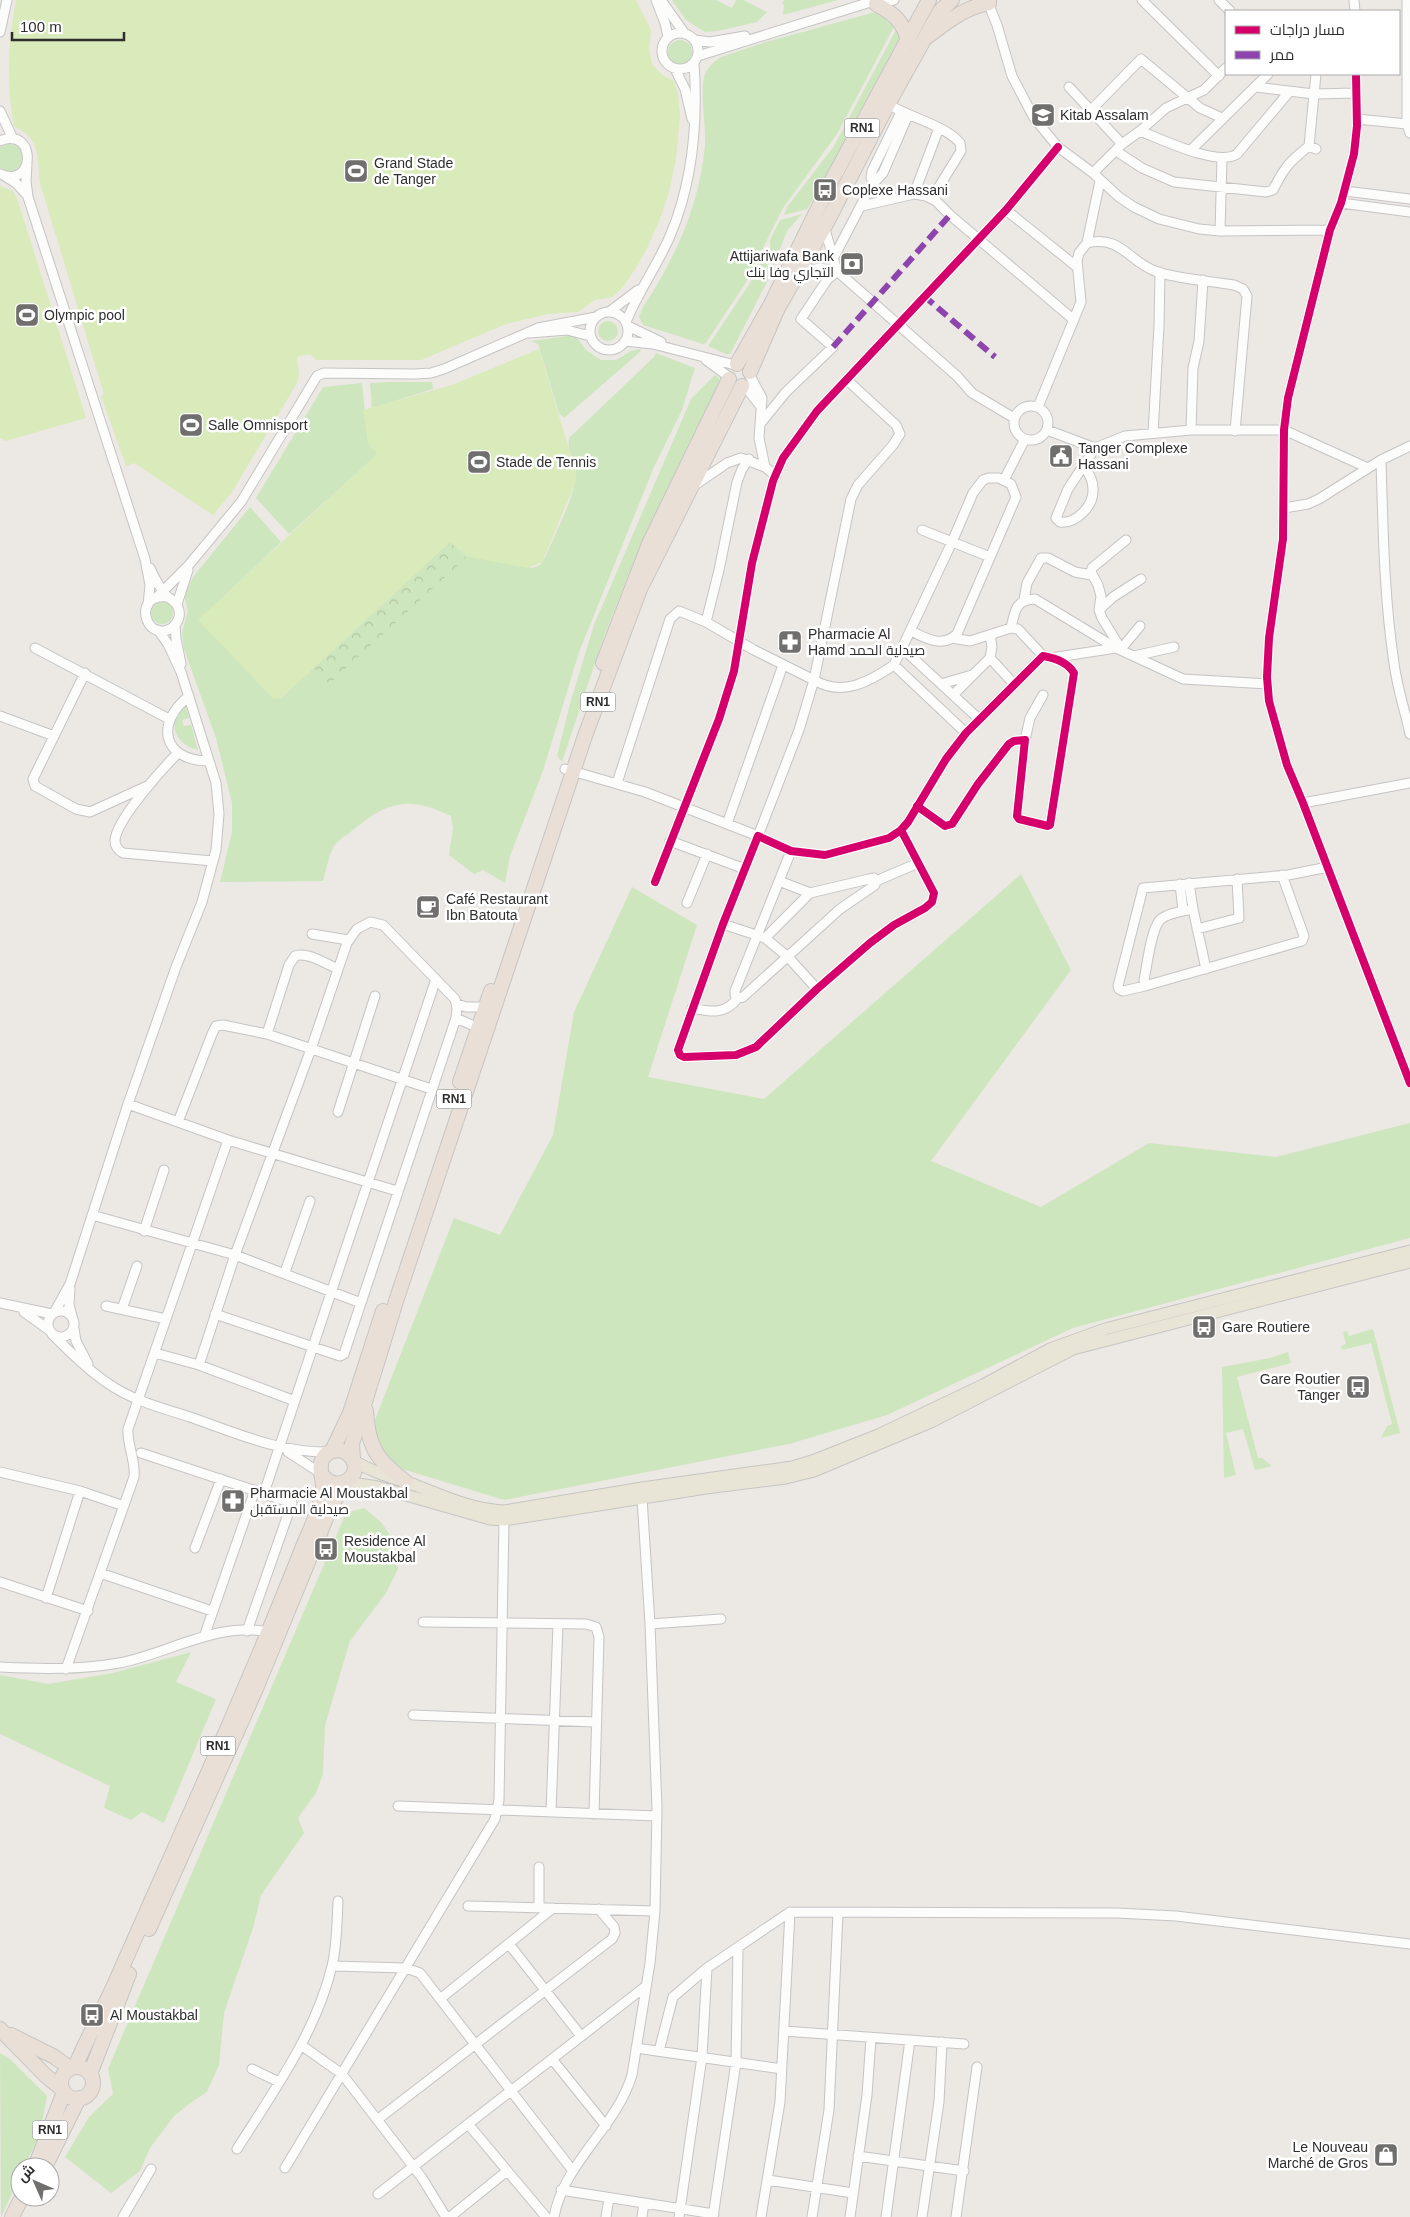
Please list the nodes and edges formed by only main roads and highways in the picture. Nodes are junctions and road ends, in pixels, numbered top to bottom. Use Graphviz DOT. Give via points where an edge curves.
graph roads {
  1 [pos="929,0"];
  2 [pos="939,0"];
  3 [pos="952,0"];
  4 [pos="988,1"];
  5 [pos="872,3"];
  6 [pos="923,40"];
  7 [pos="908,41"];
  8 [pos="736,364"];
  9 [pos="729,378"];
  10 [pos="747,380"];
  11 [pos="570,770"];
  12 [pos="482,1030"];
  13 [pos="1410,1251"];
  14 [pos="1410,1262"];
  15 [pos="366,1404"];
  16 [pos="331,1451"];
  17 [pos="353,1460"];
  18 [pos="322,1475"];
  19 [pos="406,1482"];
  20 [pos="344,1483"];
  21 [pos="273,1634"];
  22 [pos="2,2030"];
  23 [pos="72,2067"];
  24 [pos="90,2074"];
  25 [pos="63,2090"];
  26 [pos="80,2098"];
  27 [pos="39,2157"];
  28 [pos="50,2157"];
  1 -- 7 [label="highway, RN1"];
  2 -- 3 [label="highway, RN1"];
  3 -- 6 [label="highway, RN1" via="940,11"];
  4 -- 6 [label="highway" via="962,12"];
  5 -- 7 [label="highway" via="897,17"];
  6 -- 10 [label="highway, RN1" via="778,308"];
  7 -- 8 [label="highway, RN1" via="833,178 771,304"];
  8 -- 9 [label="highway, RN1" via="730,369"];
  8 -- 10 [label="highway" via="744,365"];
  9 -- 10 [label="highway" via="736,385"];
  9 -- 11 [label="highway, RN1" via="649,544 614,631"];
  10 -- 11 [label="highway, RN1" via="640,589"];
  11 -- 12 [label="highway, RN1"];
  11 -- 12 [label="highway, RN1" via="485,1007"];
  12 -- 15 [label="highway, RN1"];
  12 -- 16 [label="highway, RN1" via="350,1413"];
  13 -- 19 [label="main road" via="1077,1338 886,1432 799,1465 504,1511 477,1507"];
  14 -- 20 [label="main road" via="1073,1349 931,1422 814,1471 786,1478 504,1520 490,1519 378,1487"];
  15 -- 17 [label="highway, RN1" via="351,1448"];
  15 -- 19 [label="highway" via="367,1432 376,1455"];
  16 -- 17 [label="highway" via="347,1452"];
  16 -- 18 [label="highway, RN1" via="322,1460"];
  17 -- 19 [label="main road" via="372,1472"];
  17 -- 20 [label="highway, RN1" via="354,1473"];
  18 -- 20 [label="highway" via="331,1483"];
  18 -- 21 [label="highway, RN1" via="323,1488 318,1508"];
  20 -- 21 [label="highway, RN1"];
  21 -- 23 [label="highway, RN1" via="115,1983"];
  21 -- 24 [label="highway, RN1"];
  22 -- 23 [label="highway"];
  22 -- 25 [label="highway"];
  23 -- 24 [label="highway" via="86,2069"];
  23 -- 25 [label="highway, RN1" via="62,2077"];
  24 -- 26 [label="highway, RN1" via="92,2087"];
  25 -- 26 [label="highway" via="73,2098"];
  25 -- 27 [label="highway, RN1"];
  26 -- 28 [label="highway, RN1"];
}
